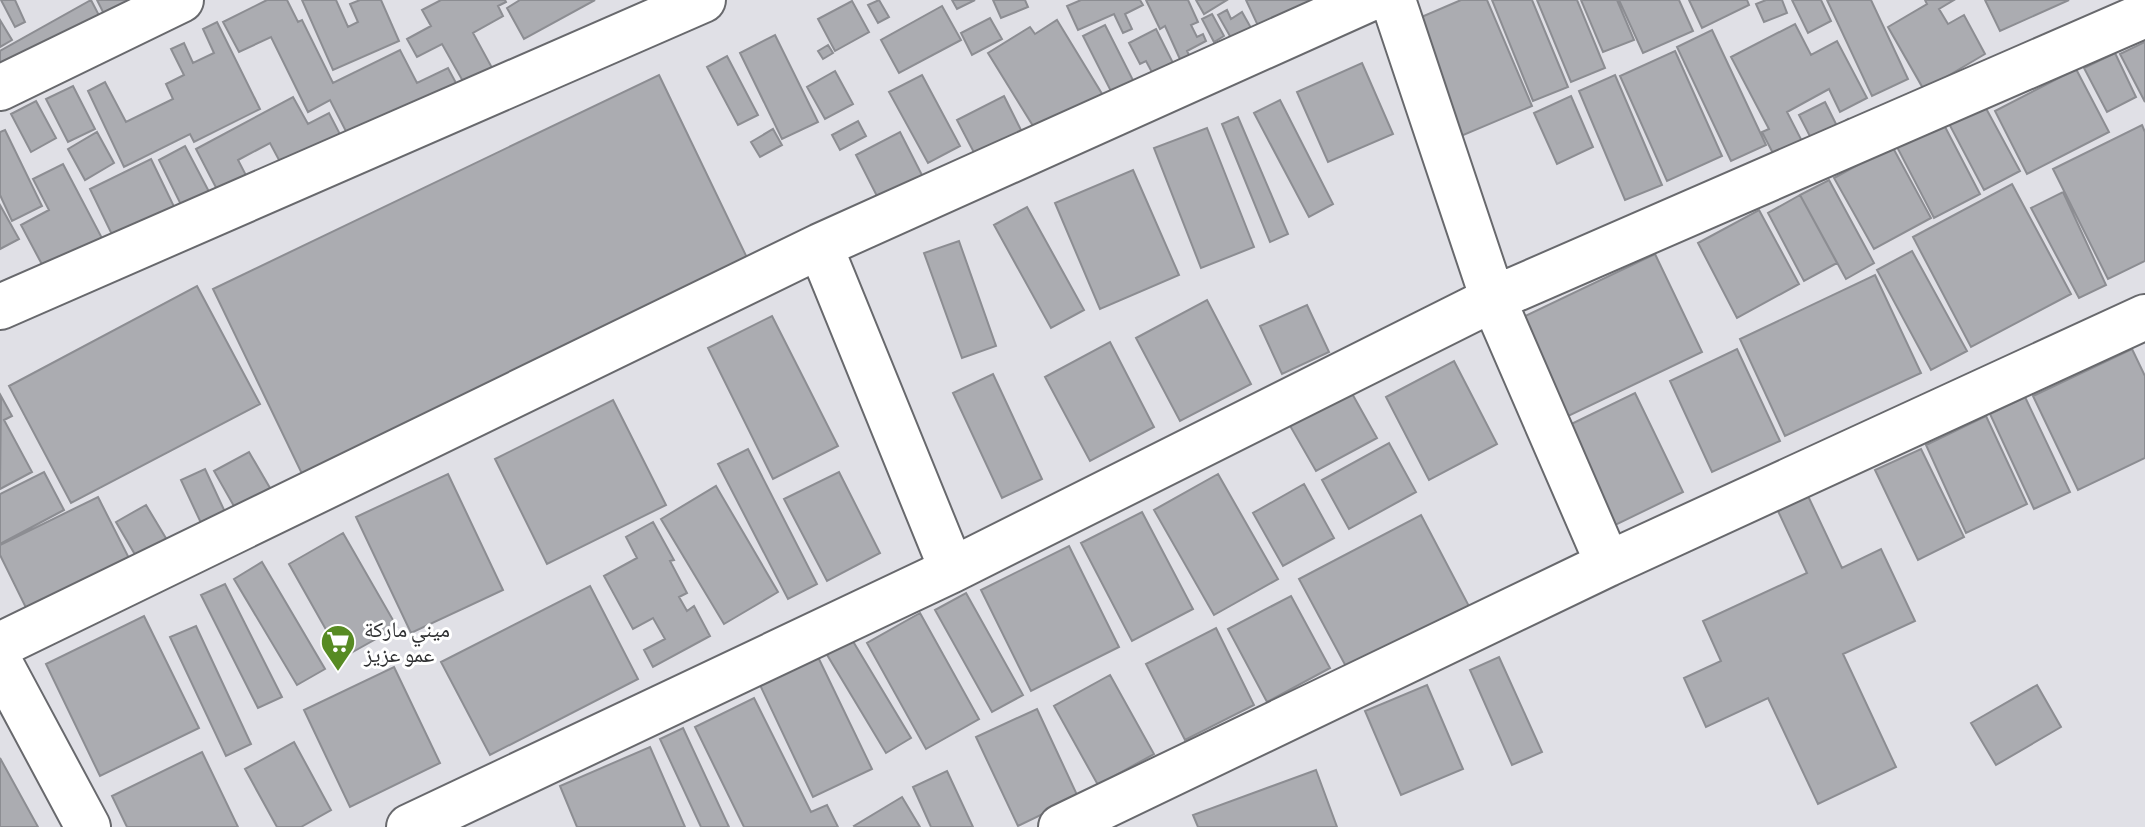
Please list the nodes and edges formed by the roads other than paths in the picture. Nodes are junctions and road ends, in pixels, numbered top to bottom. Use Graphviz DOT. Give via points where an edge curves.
graph roads {
  1 [pos="181,0"];
  2 [pos="703,0"];
  3 [pos="1367,0"];
  4 [pos="1393,0"];
  5 [pos="2145,15"];
  6 [pos="0,88"];
  7 [pos="820,246"];
  8 [pos="1493,299"];
  9 [pos="0,307"];
  10 [pos="2145,317"];
  11 [pos="1608,564"];
  12 [pos="952,570"];
  13 [pos="0,645"];
  14 [pos="0,663"];
  15 [pos="88,827"];
  16 [pos="409,827"];
  17 [pos="1061,827"];
  1 -- 6 [label="street"];
  2 -- 9 [label="street"];
  3 -- 7 [label="street"];
  4 -- 8 [label="street"];
  5 -- 8 [label="street"];
  7 -- 12 [label="street"];
  7 -- 13 [label="street"];
  8 -- 11 [label="street"];
  8 -- 12 [label="street"];
  10 -- 11 [label="street"];
  11 -- 17 [label="street"];
  12 -- 16 [label="street"];
  14 -- 15 [label="street"];
}
